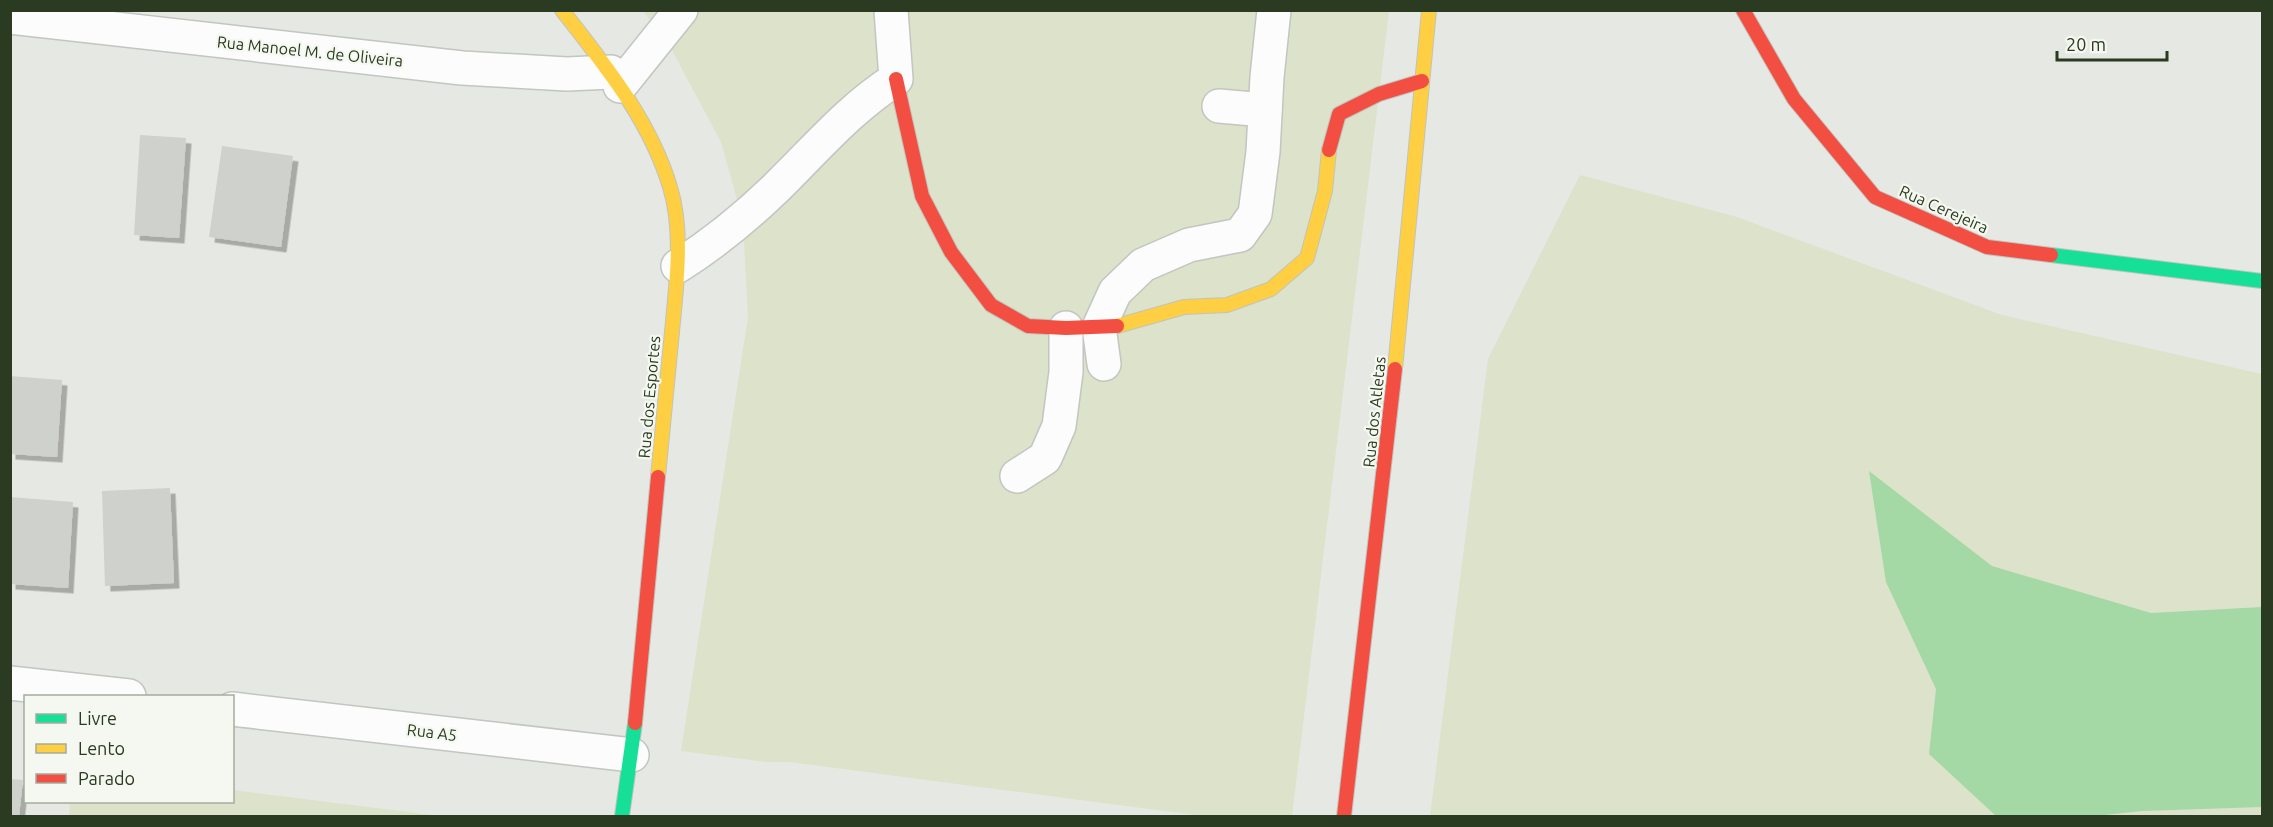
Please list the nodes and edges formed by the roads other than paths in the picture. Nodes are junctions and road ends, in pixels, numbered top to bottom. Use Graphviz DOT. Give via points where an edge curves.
graph roads {
  1 [pos="562,10"];
  2 [pos="681,10"];
  3 [pos="891,10"];
  4 [pos="1274,10"];
  5 [pos="1429,10"];
  6 [pos="1743,10"];
  7 [pos="10,17"];
  8 [pos="615,79"];
  9 [pos="896,79"];
  10 [pos="1422,81"];
  11 [pos="1219,106"];
  12 [pos="1265,110"];
  13 [pos="678,266"];
  14 [pos="2262,280"];
  15 [pos="1099,327"];
  16 [pos="1066,328"];
  17 [pos="1104,364"];
  18 [pos="1017,476"];
  19 [pos="10,683"];
  20 [pos="120,695"];
  21 [pos="234,709"];
  22 [pos="632,755"];
  23 [pos="622,816"];
  24 [pos="1344,816"];
  1 -- 8 [label="street, Rua dos Esportes"];
  2 -- 8 [label="street"];
  3 -- 9 [label="street"];
  4 -- 12 [label="street"];
  5 -- 10 [label="street, Rua dos Atletas"];
  6 -- 14 [label="street, Rua Cerejeira" via="1794,99 1875,197 1987,247"];
  7 -- 8 [label="street, Rua Manoel M. de Oliveira" via="462,68"];
  8 -- 13 [label="street, Rua dos Esportes" via="646,127 671,190"];
  9 -- 13 [label="street" via="830,132 745,216"];
  9 -- 16 [label="street" via="922,196 951,252 991,305 1028,326"];
  10 -- 15 [label="street" via="1388,90 1339,114 1329,148 1325,191 1307,258 1271,289 1227,305 1184,307 1121,326"];
  10 -- 24 [label="street, Rua dos Atletas" via="1389,432"];
  11 -- 12 [label="street"];
  12 -- 15 [label="street" via="1255,214 1240,235 1189,245 1143,265 1115,292"];
  13 -- 22 [label="street, Rua dos Esportes"];
  15 -- 16 [label="street"];
  15 -- 17 [label="street"];
  16 -- 18 [label="street" via="1066,372 1059,426 1045,458"];
  19 -- 20 [label="street"];
  21 -- 22 [label="street, Rua A5"];
  22 -- 23 [label="street, Rua dos Esportes"];
}
